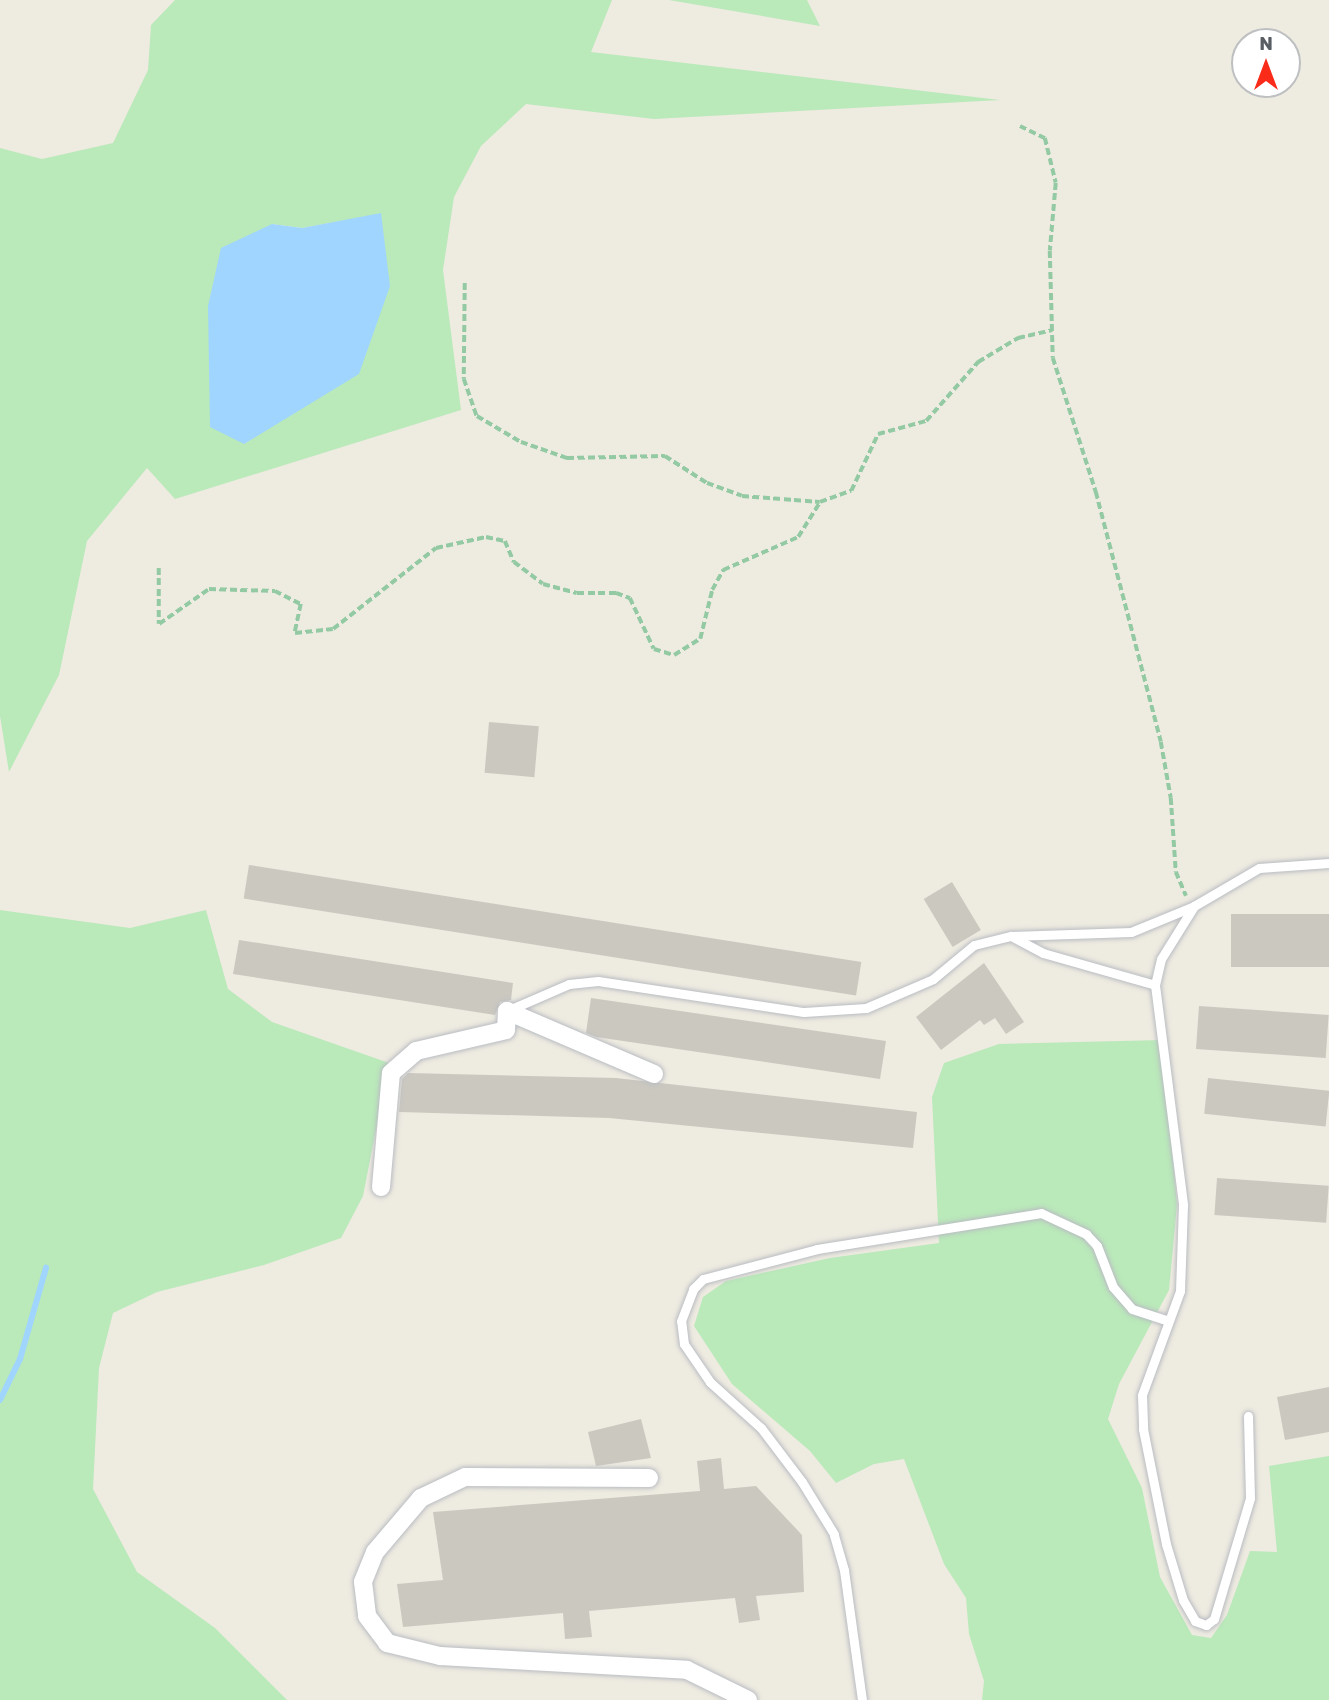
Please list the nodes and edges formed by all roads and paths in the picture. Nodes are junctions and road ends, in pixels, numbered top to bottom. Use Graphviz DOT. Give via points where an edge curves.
graph roads {
  1 [pos="1020,126"];
  2 [pos="465,283"];
  3 [pos="1052,330"];
  4 [pos="820,502"];
  5 [pos="159,568"];
  6 [pos="1329,863"];
  7 [pos="1194,906"];
  8 [pos="1011,936"];
  9 [pos="1155,985"];
  10 [pos="507,1011"];
  11 [pos="654,1074"];
  12 [pos="381,1187"];
  13 [pos="1166,1320"];
  14 [pos="1248,1416"];
  15 [pos="649,1478"];
  16 [pos="748,1700"];
  17 [pos="862,1700"];
  1 -- 3 [label="path" via="1045,138 1056,183 1049,251"];
  2 -- 4 [label="path" via="464,379 477,416 521,442 567,457 665,456 707,483 741,496"];
  3 -- 4 [label="path" via="1018,338 978,362 926,421 878,434 850,491"];
  3 -- 7 [label="path" via="1053,358 1096,492 1161,742 1171,798 1176,872 1182,891"];
  4 -- 5 [label="path" via="798,537 723,570 712,590 700,639 674,655 654,649 630,598 543,584 514,562 505,541 486,537 436,548 333,629 295,633 301,604 275,592 209,589 159,624"];
  6 -- 7 [label="lane" via="1259,868"];
  7 -- 8 [label="lane" via="1110,936"];
  7 -- 9 [label="lane" via="1161,959"];
  8 -- 9 [label="lane" via="1043,953"];
  8 -- 10 [label="lane" via="974,945 933,979 866,1007 804,1012 598,981 569,984"];
  9 -- 13 [label="lane" via="1183,1205 1180,1291"];
  10 -- 11 [label="street"];
  10 -- 12 [label="street" via="506,1030 416,1051 391,1073"];
  13 -- 14 [label="lane" via="1142,1395 1143,1429 1166,1544 1183,1600 1195,1621 1206,1625 1214,1619 1250,1498"];
  13 -- 17 [label="lane" via="1132,1309 1113,1287 1097,1246 1086,1234 1041,1213 817,1249 704,1279 693,1289 681,1321 684,1344 710,1382 769,1439 834,1534 844,1570"];
  15 -- 16 [label="street" via="466,1477 421,1498 375,1552 363,1582 367,1616 387,1643 440,1656 687,1670"];
}
